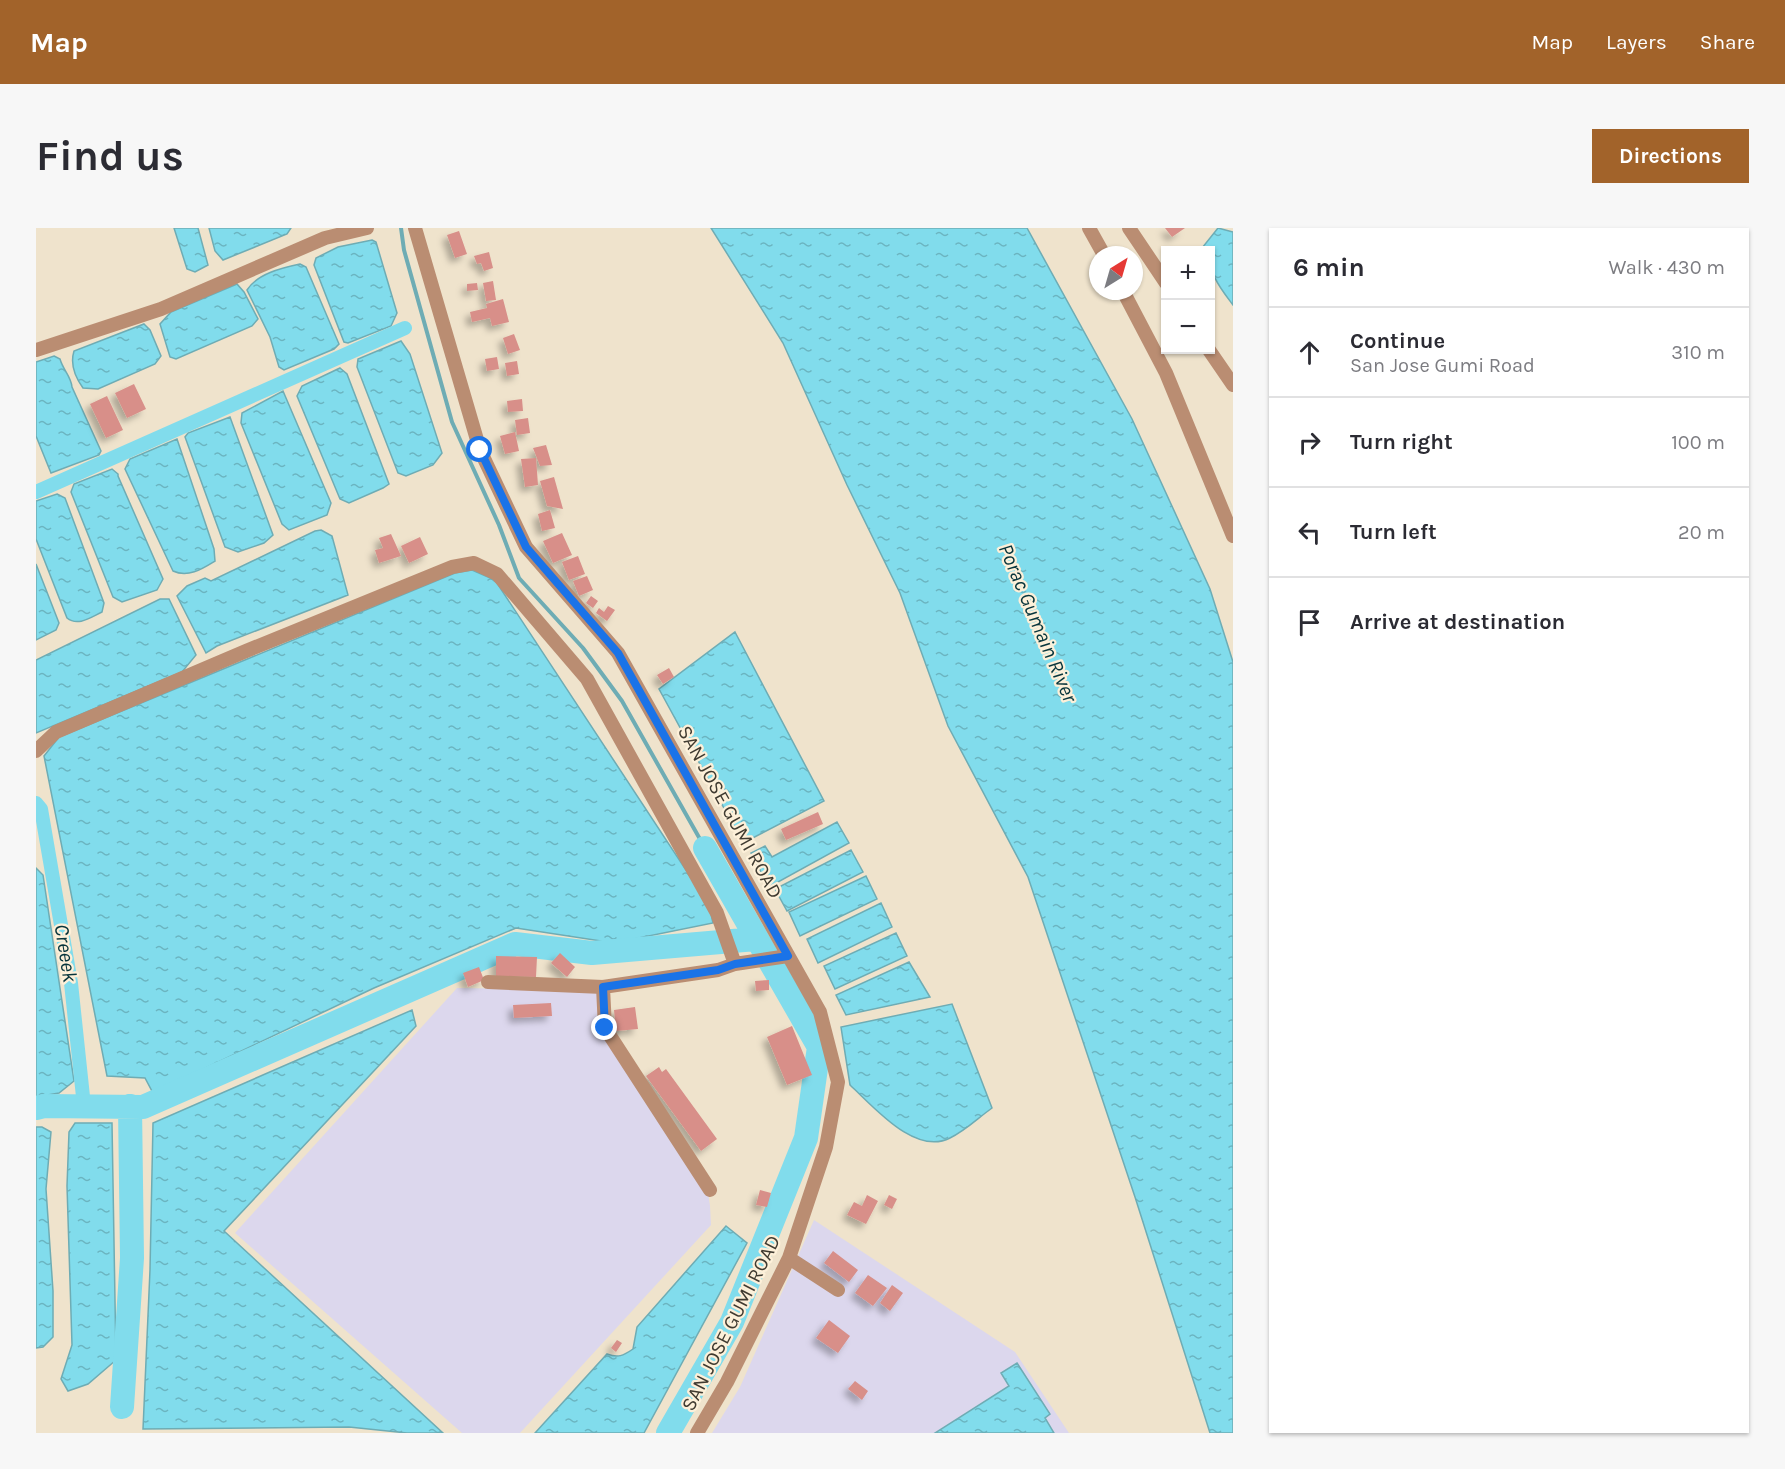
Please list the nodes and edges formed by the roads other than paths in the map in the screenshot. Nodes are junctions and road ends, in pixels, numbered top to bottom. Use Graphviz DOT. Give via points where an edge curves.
graph roads {
  1 [pos="367,228"];
  2 [pos="415,228"];
  3 [pos="1089,228"];
  4 [pos="1129,228"];
  5 [pos="1099,246"];
  6 [pos="1161,276"];
  7 [pos="1128,300"];
  8 [pos="36,350"];
  9 [pos="1212,354"];
  10 [pos="1233,385"];
  11 [pos="1233,537"];
  12 [pos="36,751"];
  13 [pos="788,956"];
  14 [pos="735,964"];
  15 [pos="488,981"];
  16 [pos="603,987"];
  17 [pos="710,1190"];
  18 [pos="789,1258"];
  19 [pos="838,1290"];
  20 [pos="697,1433"];
  1 -- 8 [label="street" via="325,238 161,309"];
  2 -- 13 [label="street, SAN JOSE GUMI ROAD" via="480,450 526,547 618,653"];
  3 -- 5 [label="street"];
  4 -- 6 [label="street"];
  7 -- 11 [label="street" via="1166,373"];
  9 -- 10 [label="street"];
  12 -- 14 [label="street" via="56,732 452,567 474,563 497,574 588,679 717,913"];
  13 -- 14 [label="street"];
  13 -- 18 [label="street, SAN JOSE GUMI ROAD" via="820,1012 838,1082 826,1146"];
  14 -- 16 [label="street"];
  15 -- 16 [label="street"];
  16 -- 17 [label="street" via="605,1028"];
  18 -- 19 [label="street"];
  18 -- 20 [label="street, SAN JOSE GUMI ROAD"];
}
